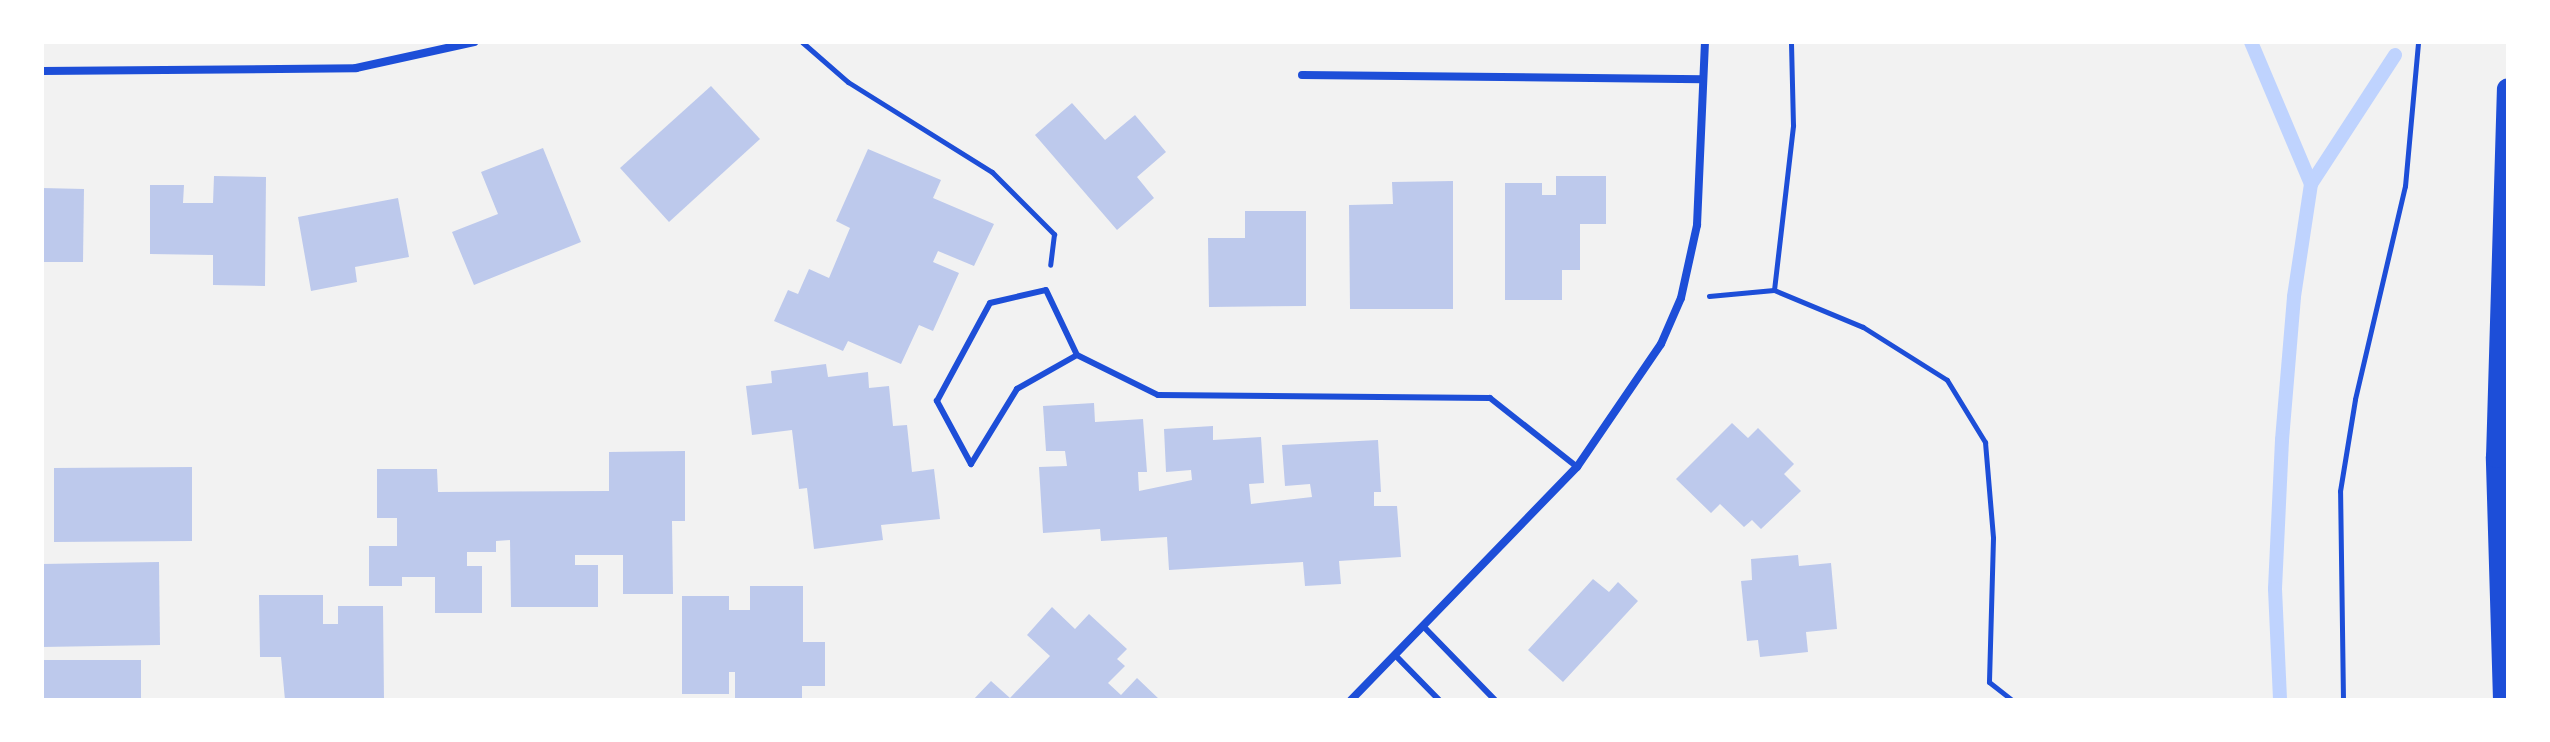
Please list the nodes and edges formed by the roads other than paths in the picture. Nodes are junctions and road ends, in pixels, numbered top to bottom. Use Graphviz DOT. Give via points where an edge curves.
graph roads {
  1 [pos="474,42"];
  2 [pos="1705,42"];
  3 [pos="42,71"];
  4 [pos="1302,75"];
  5 [pos="1703,79"];
  6 [pos="2508,89"];
  7 [pos="1077,355"];
  8 [pos="1577,467"];
  9 [pos="1423,626"];
  10 [pos="1395,655"];
  11 [pos="1351,700"];
  12 [pos="1439,700"];
  13 [pos="1495,700"];
  14 [pos="2504,700"];
  1 -- 3 [label="street" via="356,68"];
  2 -- 5 [label="street"];
  4 -- 5 [label="street"];
  5 -- 8 [label="street" via="1697,225 1681,298 1661,344"];
  6 -- 14 [label="highway" via="2497,457"];
  7 -- 7 [label="lane" via="1046,290 990,303 937,401 971,464 1017,389"];
  7 -- 8 [label="lane" via="1158,395 1490,398"];
  8 -- 9 [label="street"];
  9 -- 10 [label="street"];
  9 -- 13 [label="lane"];
  10 -- 11 [label="street"];
  10 -- 12 [label="lane"];
}
